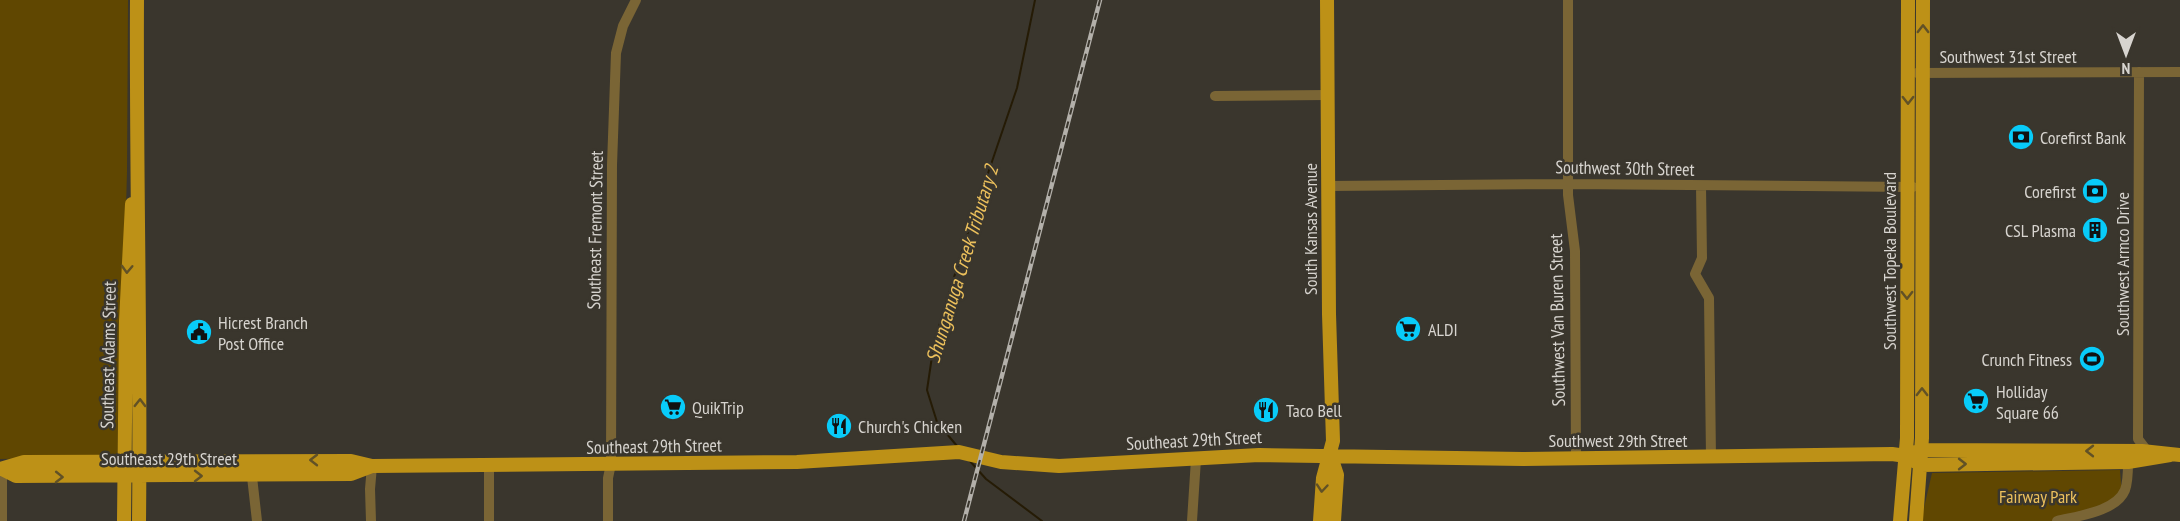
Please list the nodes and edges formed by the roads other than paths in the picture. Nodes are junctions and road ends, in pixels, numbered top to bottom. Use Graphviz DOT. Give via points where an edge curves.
graph roads {
  1 [pos="137,0"];
  2 [pos="636,0"];
  3 [pos="1327,0"];
  4 [pos="1568,0"];
  5 [pos="1908,0"];
  6 [pos="1923,0"];
  7 [pos="1908,72"];
  8 [pos="2139,72"];
  9 [pos="2180,72"];
  10 [pos="1923,73"];
  11 [pos="1328,95"];
  12 [pos="1215,96"];
  13 [pos="1568,184"];
  14 [pos="1328,186"];
  15 [pos="1701,186"];
  16 [pos="1907,187"];
  17 [pos="1922,187"];
  18 [pos="136,190"];
  19 [pos="2148,452"];
  20 [pos="2175,455"];
  21 [pos="1906,456"];
  22 [pos="1330,457"];
  23 [pos="1921,457"];
  24 [pos="1711,458"];
  25 [pos="1196,459"];
  26 [pos="1576,459"];
  27 [pos="251,461"];
  28 [pos="125,462"];
  29 [pos="140,462"];
  30 [pos="2128,462"];
  31 [pos="611,464"];
  32 [pos="489,465"];
  33 [pos="372,466"];
  34 [pos="1,469"];
  35 [pos="251,475"];
  36 [pos="140,476"];
  37 [pos="125,477"];
  38 [pos="2,521"];
  39 [pos="124,521"];
  40 [pos="139,521"];
  41 [pos="257,521"];
  42 [pos="371,521"];
  43 [pos="489,521"];
  44 [pos="608,521"];
  45 [pos="1192,521"];
  46 [pos="1320,521"];
  47 [pos="1334,521"];
  48 [pos="1900,521"];
  49 [pos="1916,521"];
  50 [pos="2057,521"];
  1 -- 18 [label="main road, Southeast Adams Street"];
  2 -- 31 [label="street, Southeast Fremont Street" via="615,53"];
  3 -- 11 [label="main road, South Kansas Avenue"];
  4 -- 13 [label="street, Southwest Van Buren Street"];
  5 -- 7 [label="main road, Southwest Topeka Boulevard"];
  10 -- 6 [label="main road, Southwest Topeka Boulevard, one-way"];
  7 -- 10 [label="street, Southwest 31st Street"];
  7 -- 16 [label="main road, Southwest Topeka Boulevard, one-way"];
  8 -- 9 [label="street, Southwest 31st Street"];
  8 -- 10 [label="street, Southwest 31st Street"];
  8 -- 19 [label="street, Southwest Armco Drive" via="2138,439"];
  10 -- 17 [label="main road, Southwest Topeka Boulevard"];
  11 -- 12 [label="street"];
  11 -- 14 [label="main road, South Kansas Avenue"];
  13 -- 14 [label="street, Southwest 30th Street"];
  13 -- 15 [label="street, Southwest 30th Street"];
  13 -- 26 [label="street, Southwest Van Buren Street" via="1575,251"];
  14 -- 22 [label="main road, South Kansas Avenue"];
  15 -- 16 [label="street, Southwest 30th Street"];
  15 -- 24 [label="street" via="1702,258 1695,274 1708,298"];
  16 -- 17 [label="street, Southwest 30th Street"];
  16 -- 21 [label="main road, Southwest Topeka Boulevard, one-way"];
  23 -- 17 [label="main road, Southwest Topeka Boulevard, one-way"];
  18 -- 28 [label="main road, Southeast Adams Street, one-way" via="130,208"];
  29 -- 18 [label="main road, Southeast Adams Street, one-way" via="140,224"];
  19 -- 20 [label="main road"];
  19 -- 23 [label="main road, one-way"];
  20 -- 30 [label="main road"];
  21 -- 23 [label="main road"];
  21 -- 24 [label="main road, Southwest 29th Street"];
  21 -- 48 [label="main road, Southwest Topeka Boulevard"];
  22 -- 25 [label="main road, Southeast 29th Street" via="1259,455"];
  22 -- 26 [label="main road, Southwest 29th Street"];
  22 -- 46 [label="main road, South Kansas Avenue, one-way" via="1323,478"];
  22 -- 47 [label="main road, South Kansas Avenue" via="1337,475"];
  23 -- 30 [label="main road, one-way"];
  23 -- 49 [label="main road, Southwest Topeka Boulevard"];
  24 -- 26 [label="main road, Southwest 29th Street"];
  25 -- 31 [label="main road, Southeast 29th Street" via="1059,466 1001,462 959,452 797,462"];
  25 -- 45 [label="street"];
  27 -- 29 [label="main road, Southeast 29th Street"];
  33 -- 27 [label="main road, Southeast 29th Street, one-way" via="351,461"];
  27 -- 35 [label="street"];
  28 -- 29 [label="main road, Southeast 29th Street"];
  28 -- 34 [label="main road, Southeast 29th Street" via="24,462"];
  28 -- 37 [label="main road, Southeast Adams Street"];
  29 -- 36 [label="main road, Southeast Adams Street"];
  30 -- 50 [label="street" via="2127,486 2121,496 2089,514"];
  31 -- 32 [label="main road, Southeast 29th Street"];
  31 -- 44 [label="street, Southeast Fremont Street"];
  32 -- 33 [label="main road, Southeast 29th Street"];
  32 -- 43 [label="street"];
  33 -- 35 [label="main road, Southeast 29th Street" via="351,474"];
  33 -- 42 [label="street"];
  34 -- 37 [label="main road, Southeast 29th Street, one-way" via="16,476"];
  34 -- 38 [label="street"];
  36 -- 35 [label="main road, Southeast 29th Street, one-way"];
  35 -- 41 [label="street"];
  36 -- 37 [label="main road, Southeast 29th Street"];
  36 -- 40 [label="main road, Southeast Adams Street"];
  37 -- 39 [label="main road, Southeast Adams Street"];
}
